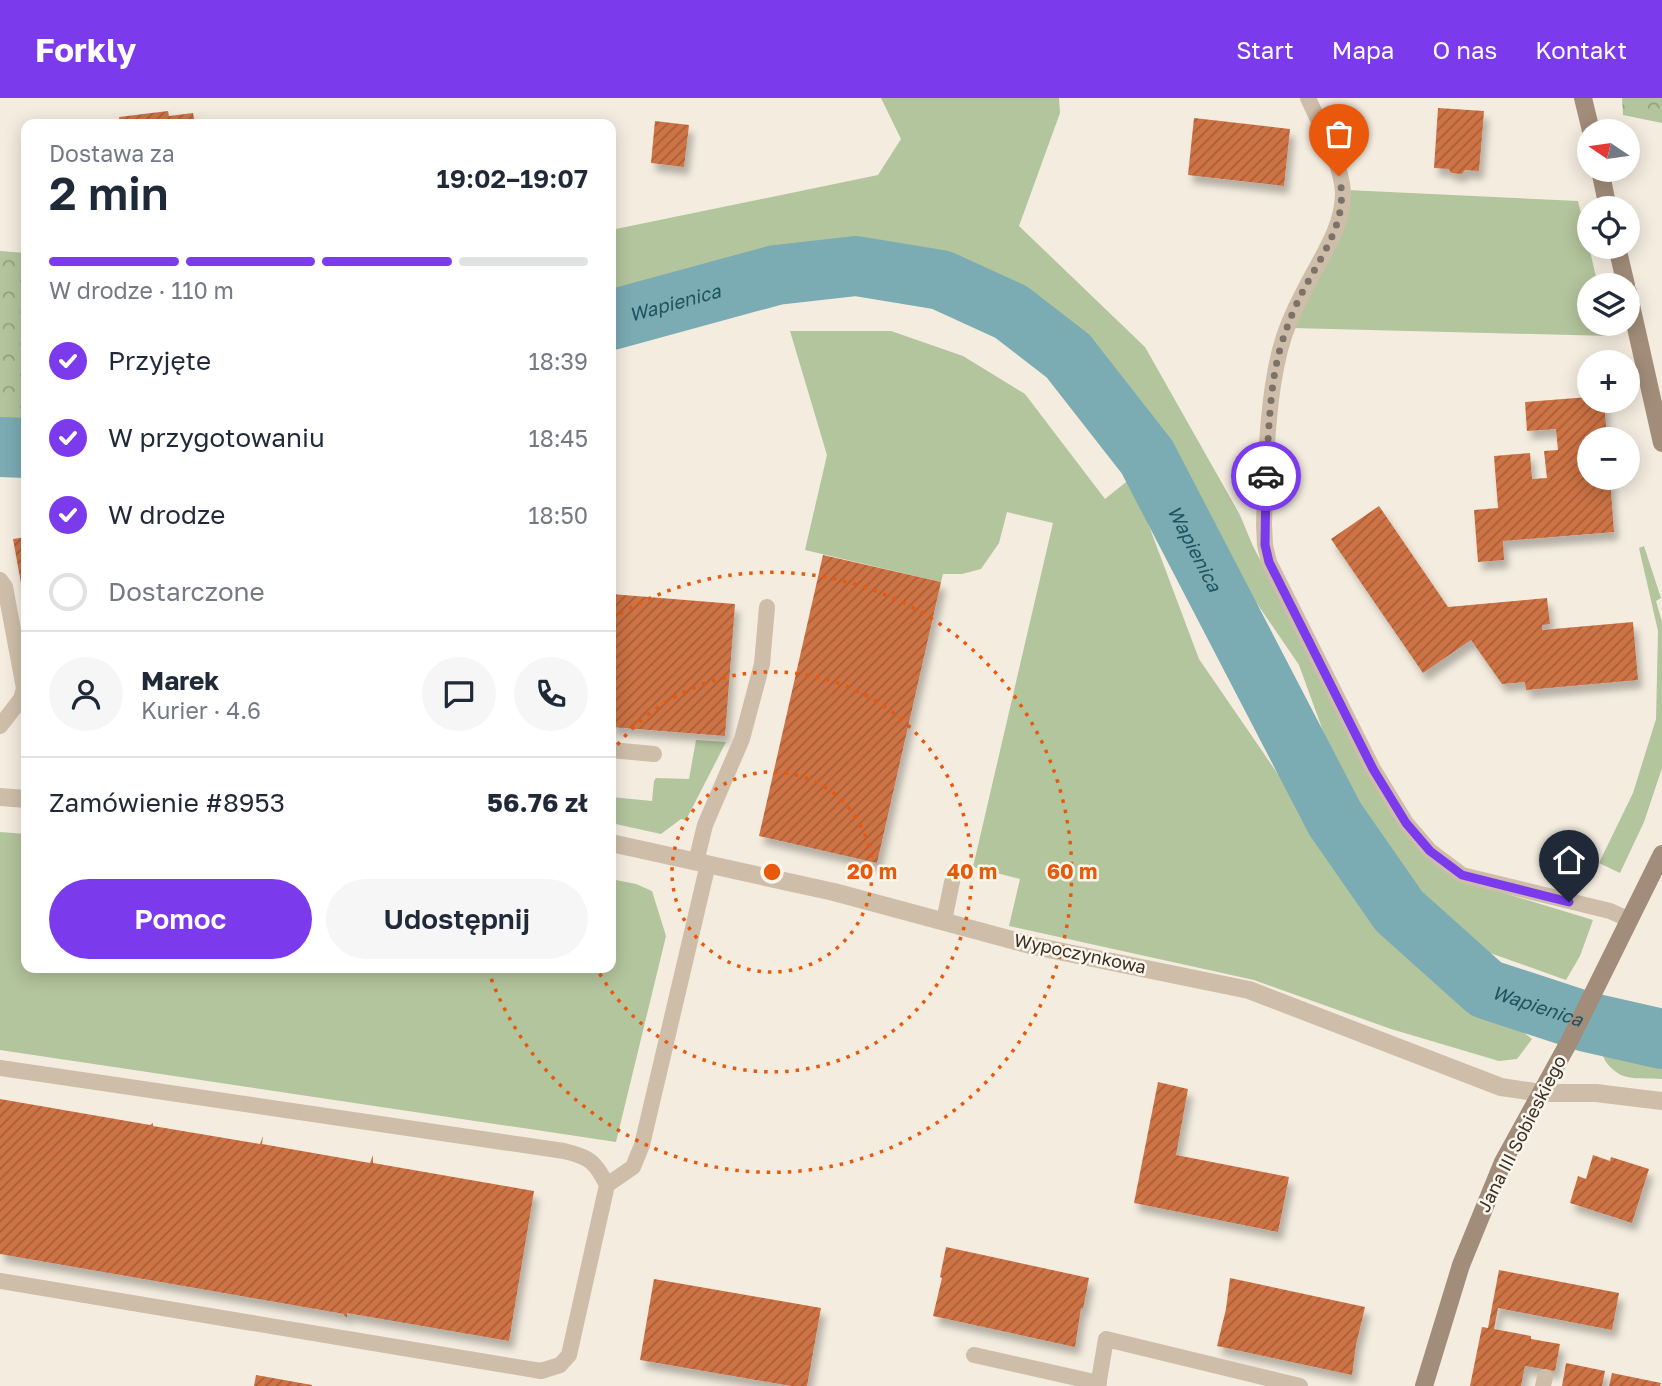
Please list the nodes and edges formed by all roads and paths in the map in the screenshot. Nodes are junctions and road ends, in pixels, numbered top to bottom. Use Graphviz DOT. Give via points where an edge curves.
graph roads {
  1 [pos="1308,98"];
  2 [pos="1583,98"];
  3 [pos="1588,119"];
  4 [pos="1639,336"];
  5 [pos="1660,422"];
  6 [pos="1662,443"];
  7 [pos="0,580"];
  8 [pos="767,607"];
  9 [pos="21,672"];
  10 [pos="21,699"];
  11 [pos="0,726"];
  12 [pos="616,750"];
  13 [pos="654,754"];
  14 [pos="0,797"];
  15 [pos="21,799"];
  16 [pos="616,844"];
  17 [pos="1662,854"];
  18 [pos="702,863"];
  19 [pos="952,882"];
  20 [pos="1630,920"];
  21 [pos="944,921"];
  22 [pos="0,1068"];
  23 [pos="1541,1093"];
  24 [pos="1662,1101"];
  25 [pos="607,1185"];
  26 [pos="0,1281"];
  27 [pos="974,1355"];
  28 [pos="1099,1385"];
  29 [pos="1300,1386"];
  30 [pos="1424,1386"];
  1 -- 20 [label="lane" via="1343,191 1331,239 1290,318 1280,349 1273,385 1264,525 1269,562 1373,769 1406,823 1430,851 1462,875 1610,911"];
  2 -- 3 [label="street"];
  4 -- 5 [label="street"];
  5 -- 6 [label="street"];
  7 -- 9 [label="lane"];
  8 -- 18 [label="lane" via="762,664 742,740 705,825"];
  10 -- 11 [label="lane"];
  12 -- 13 [label="lane"];
  14 -- 15 [label="street"];
  16 -- 18 [label="street, Wypoczynkowa"];
  17 -- 20 [label="street, Jana III Sobieskiego"];
  18 -- 21 [label="street, Wypoczynkowa"];
  18 -- 25 [label="lane" via="642,1144 633,1167"];
  19 -- 21 [label="lane"];
  20 -- 23 [label="street, Jana III Sobieskiego"];
  21 -- 23 [label="street, Wypoczynkowa" via="1034,946 1249,990 1482,1082"];
  22 -- 25 [label="lane" via="564,1151 585,1156"];
  23 -- 24 [label="street, Wypoczynkowa" via="1596,1093"];
  23 -- 30 [label="street, Jana III Sobieskiego" via="1503,1162 1471,1239"];
  25 -- 26 [label="lane" via="569,1354 560,1365 541,1371"];
  27 -- 28 [label="lane"];
  28 -- 29 [label="lane" via="1106,1339"];
}
